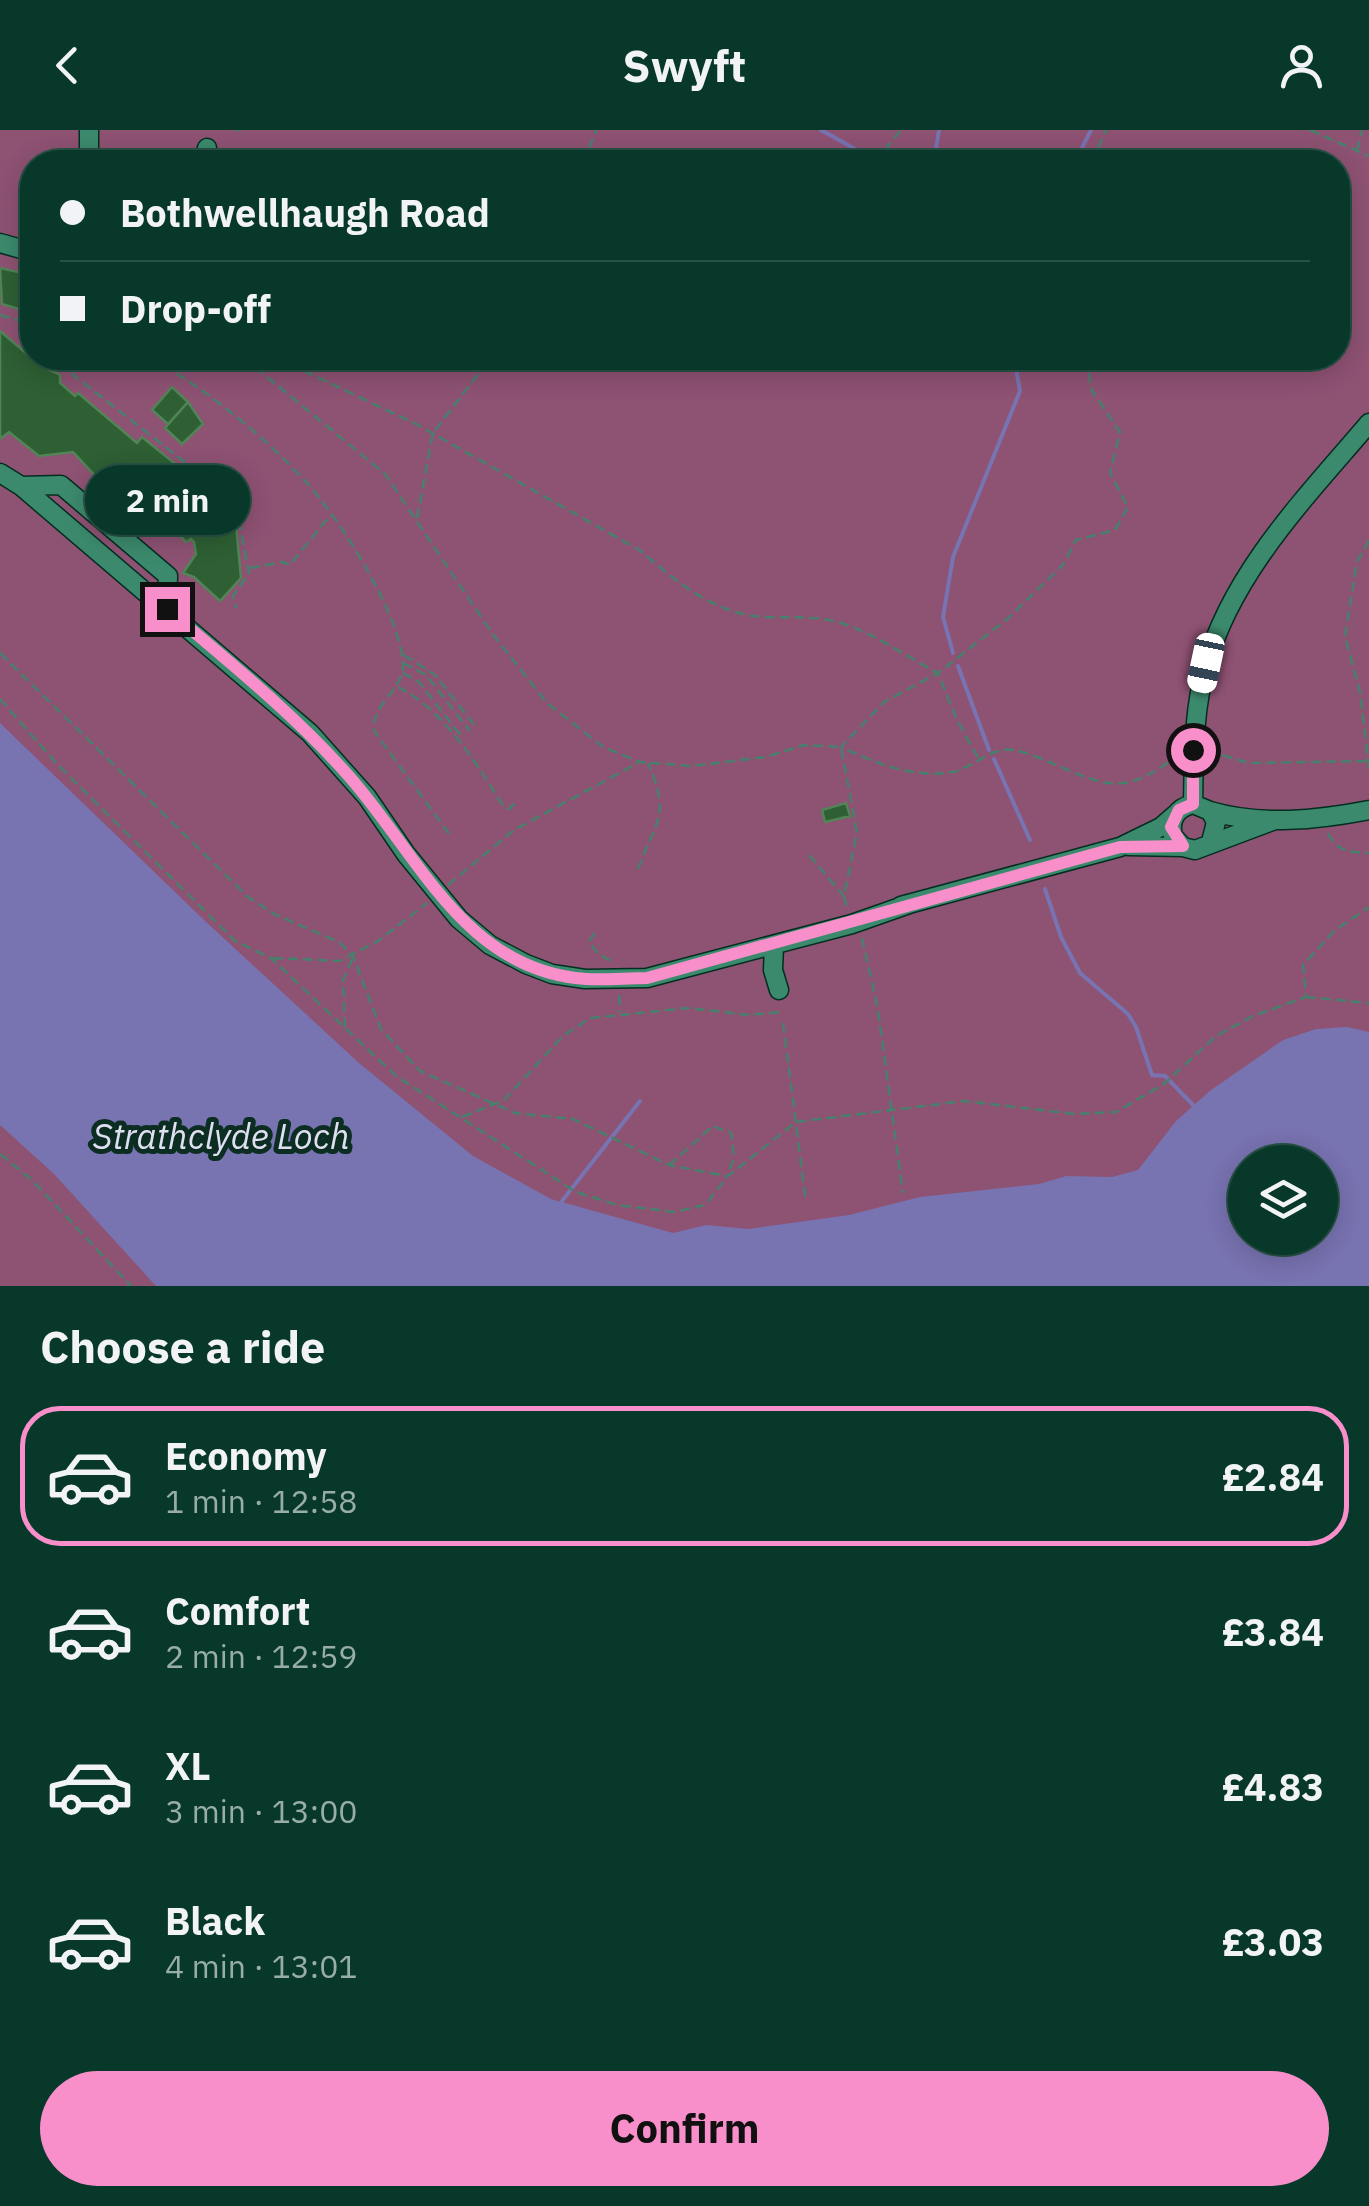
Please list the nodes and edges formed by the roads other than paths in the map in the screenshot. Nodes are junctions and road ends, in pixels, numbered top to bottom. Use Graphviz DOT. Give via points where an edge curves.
graph roads {
  1 [pos="1369,423"];
  2 [pos="0,473"];
  3 [pos="22,486"];
  4 [pos="167,609"];
  5 [pos="1201,808"];
  6 [pos="1369,810"];
  7 [pos="1176,814"];
  8 [pos="1275,820"];
  9 [pos="1211,842"];
  10 [pos="1183,846"];
  11 [pos="1120,847"];
  12 [pos="909,904"];
  13 [pos="774,946"];
  14 [pos="752,952"];
  15 [pos="773,970"];
  16 [pos="619,979"];
  17 [pos="779,990"];
  1 -- 5 [label="street" via="1231,602 1206,663 1193,750"];
  2 -- 3 [label="street"];
  3 -- 4 [label="street"];
  3 -- 4 [label="street" via="60,485 88,508 168,576"];
  4 -- 16 [label="street" via="310,733 478,935 526,964 585,979"];
  5 -- 7 [label="street"];
  5 -- 8 [label="street" via="1231,818"];
  5 -- 9 [label="street" via="1217,829"];
  6 -- 8 [label="street"];
  7 -- 10 [label="street" via="1171,827"];
  7 -- 11 [label="street"];
  8 -- 9 [label="street"];
  9 -- 10 [label="street" via="1200,849"];
  10 -- 11 [label="street"];
  11 -- 12 [label="street"];
  12 -- 13 [label="street"];
  12 -- 16 [label="street"];
  13 -- 14 [label="street"];
  13 -- 15 [label="street"];
  14 -- 15 [label="street"];
  14 -- 16 [label="street"];
  15 -- 17 [label="street"];
}
